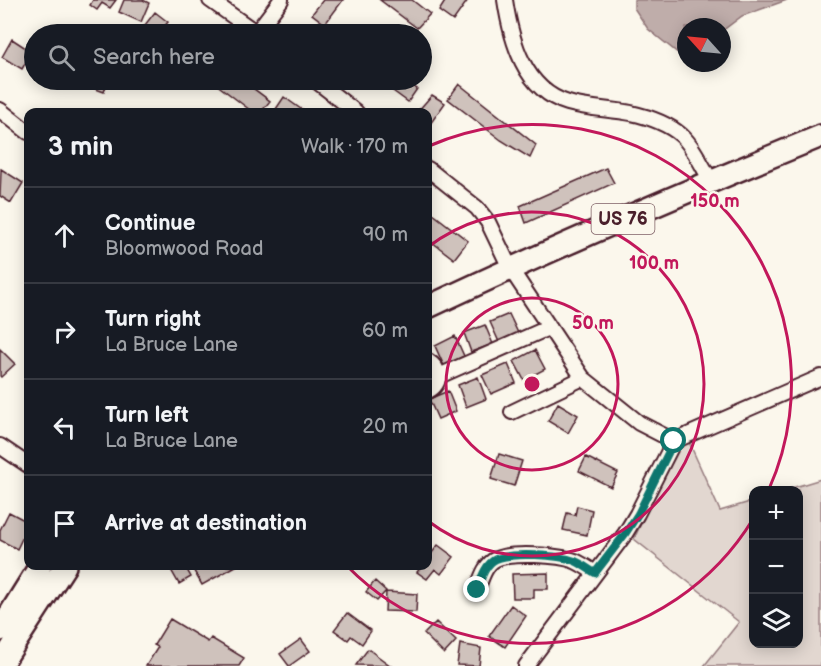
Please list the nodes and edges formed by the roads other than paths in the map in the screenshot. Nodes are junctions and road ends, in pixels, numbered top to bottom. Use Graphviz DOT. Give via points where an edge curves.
graph roads {
  1 [pos="210,0"];
  2 [pos="281,0"];
  3 [pos="504,0"];
  4 [pos="243,24"];
  5 [pos="264,24"];
  6 [pos="328,90"];
  7 [pos="351,108"];
  8 [pos="0,110"];
  9 [pos="24,129"];
  10 [pos="821,136"];
  11 [pos="432,172"];
  12 [pos="711,181"];
  13 [pos="510,268"];
  14 [pos="432,305"];
  15 [pos="548,328"];
  16 [pos="432,364"];
  17 [pos="439,376"];
  18 [pos="821,376"];
  19 [pos="583,378"];
  20 [pos="432,388"];
  21 [pos="512,412"];
  22 [pos="674,441"];
  23 [pos="0,446"];
  24 [pos="24,462"];
  25 [pos="57,570"];
  26 [pos="595,573"];
  27 [pos="40,578"];
  28 [pos="477,590"];
  29 [pos="0,630"];
  30 [pos="0,666"];
  31 [pos="526,666"];
  1 -- 4 [label="street"];
  2 -- 5 [label="street"];
  3 -- 12 [label="street" via="509,30 537,85 566,103 625,112 663,123 682,136"];
  6 -- 7 [label="street"];
  8 -- 9 [label="street"];
  10 -- 12 [label="main road, US 76"];
  11 -- 13 [label="street" via="483,215"];
  12 -- 13 [label="main road, US 76"];
  13 -- 14 [label="main road, US 76"];
  13 -- 15 [label="street"];
  15 -- 17 [label="street"];
  15 -- 19 [label="street"];
  16 -- 17 [label="street"];
  17 -- 20 [label="street"];
  18 -- 22 [label="street"];
  19 -- 21 [label="street"];
  19 -- 22 [label="street" via="639,423"];
  22 -- 26 [label="street" via="638,514"];
  23 -- 24 [label="street"];
  25 -- 27 [label="main road"];
  26 -- 28 [label="street" via="575,561 550,556 496,559 483,572"];
  26 -- 31 [label="street"];
  27 -- 29 [label="main road"];
  27 -- 30 [label="main road"];
}
